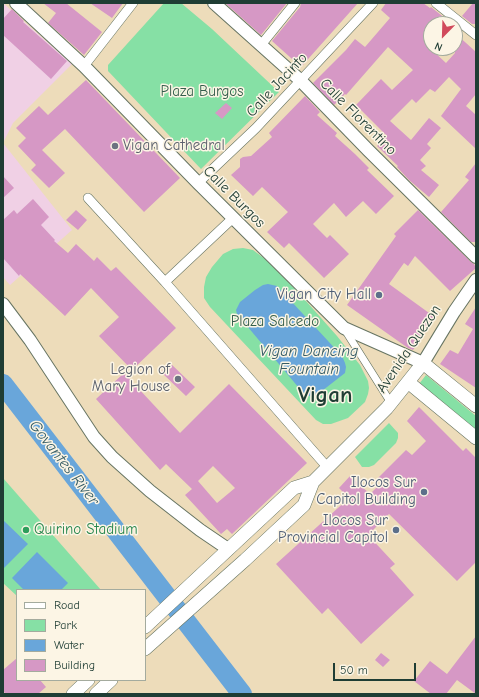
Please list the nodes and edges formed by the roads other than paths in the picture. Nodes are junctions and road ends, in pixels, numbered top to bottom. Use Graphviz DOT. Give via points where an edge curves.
graph roads {
  1 [pos="16,3"];
  2 [pos="133,3"];
  3 [pos="214,3"];
  4 [pos="295,3"];
  5 [pos="373,3"];
  6 [pos="436,3"];
  7 [pos="476,35"];
  8 [pos="260,45"];
  9 [pos="84,66"];
  10 [pos="300,80"];
  11 [pos="198,183"];
  12 [pos="88,198"];
  13 [pos="233,218"];
  14 [pos="476,256"];
  15 [pos="476,280"];
  16 [pos="165,282"];
  17 [pos="3,304"];
  18 [pos="344,328"];
  19 [pos="423,363"];
  20 [pos="408,382"];
  21 [pos="391,403"];
  22 [pos="476,406"];
  23 [pos="476,438"];
  24 [pos="328,468"];
  25 [pos="313,482"];
  26 [pos="228,549"];
  27 [pos="195,582"];
  28 [pos="205,594"];
  29 [pos="146,626"];
  30 [pos="149,643"];
  31 [pos="87,681"];
  32 [pos="110,681"];
  33 [pos="73,694"];
  34 [pos="96,694"];
  1 -- 9 [label="street, Calle Burgos"];
  2 -- 9 [label="street"];
  3 -- 8 [label="street, Calle Florentino"];
  4 -- 8 [label="street"];
  5 -- 10 [label="street, Calle Jacinto"];
  6 -- 7 [label="street"];
  8 -- 10 [label="street, Calle Florentino"];
  9 -- 11 [label="street, Calle Burgos"];
  10 -- 11 [label="street, Calle Jacinto" via="256,128"];
  10 -- 14 [label="street, Calle Florentino"];
  11 -- 13 [label="street, Calle Burgos"];
  12 -- 16 [label="street"];
  13 -- 16 [label="street"];
  13 -- 18 [label="street, Calle Burgos"];
  15 -- 19 [label="street, Avenida Quezon"];
  16 -- 24 [label="street"];
  17 -- 26 [label="street" via="94,437 112,457 150,491"];
  18 -- 19 [label="street, Calle Burgos"];
  18 -- 21 [label="street, Calle Burgos"];
  19 -- 20 [label="main road, Avenida Quezon"];
  19 -- 22 [label="main road, Calle Burgos"];
  20 -- 21 [label="main road, Avenida Quezon"];
  20 -- 23 [label="main road"];
  21 -- 24 [label="main road, Avenida Quezon"];
  24 -- 25 [label="main road, Avenida Quezon"];
  25 -- 26 [label="main road, Avenida Quezon" via="294,488"];
  25 -- 28 [label="main road, Avenida Quezon" via="304,505"];
  26 -- 27 [label="main road, Avenida Quezon"];
  27 -- 28 [label="main road"];
  27 -- 29 [label="main road, Avenida Quezon"];
  28 -- 30 [label="main road, Avenida Quezon"];
  31 -- 33 [label="main road"];
  32 -- 34 [label="main road"];
}
